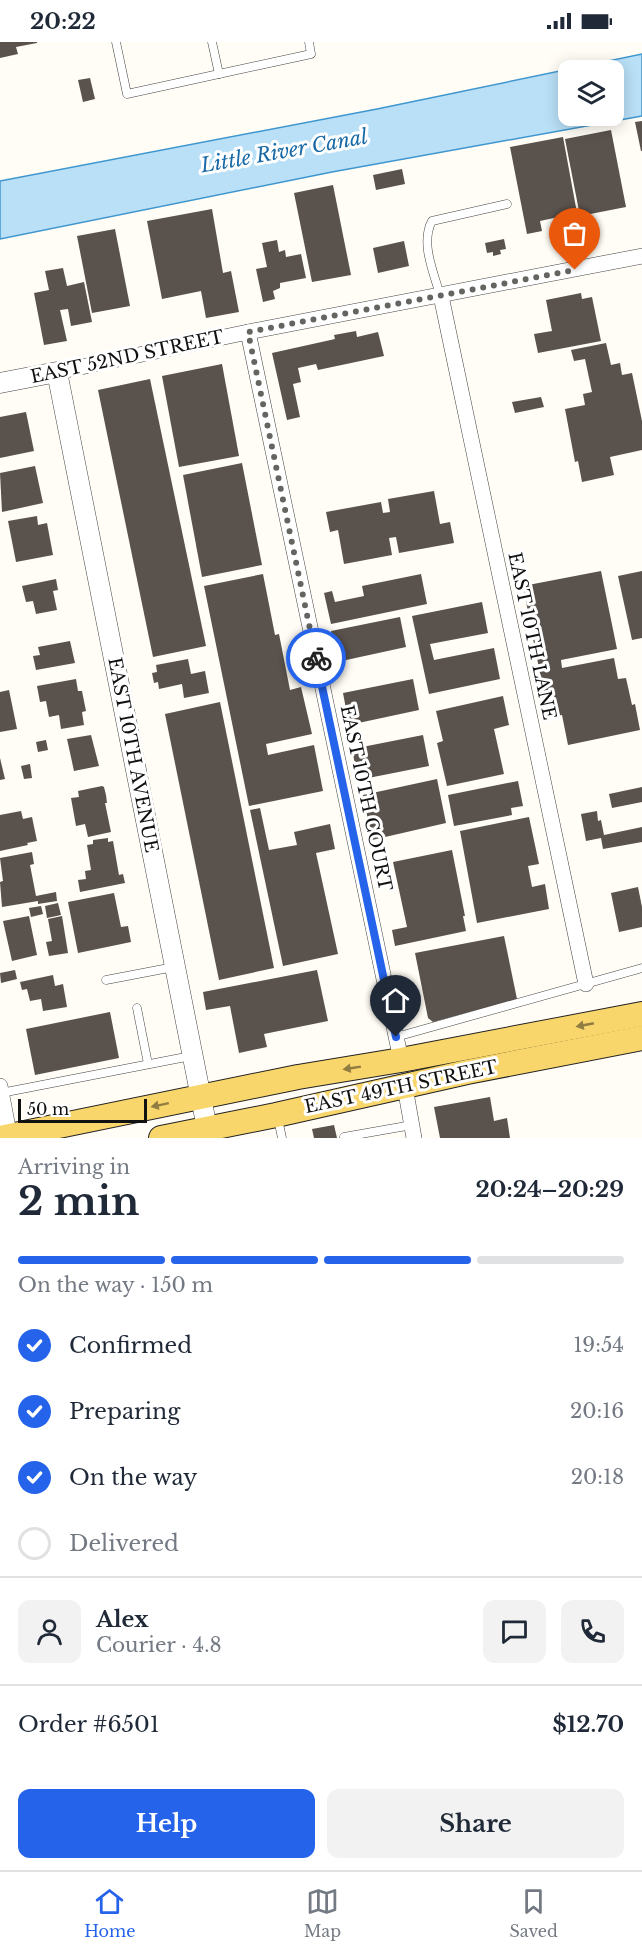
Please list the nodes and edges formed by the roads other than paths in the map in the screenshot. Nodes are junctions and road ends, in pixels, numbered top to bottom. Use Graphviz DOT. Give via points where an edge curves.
graph roads {
  1 [pos="116,42"];
  2 [pos="212,42"];
  3 [pos="309,42"];
  4 [pos="219,74"];
  5 [pos="507,204"];
  6 [pos="642,256"];
  7 [pos="441,296"];
  8 [pos="248,332"];
  9 [pos="57,372"];
  10 [pos="0,383"];
  11 [pos="175,966"];
  12 [pos="642,968"];
  13 [pos="106,980"];
  14 [pos="586,984"];
  15 [pos="137,1008"];
  16 [pos="642,1014"];
  17 [pos="642,1038"];
  18 [pos="398,1049"];
  19 [pos="193,1056"];
  20 [pos="148,1064"];
  21 [pos="405,1087"];
  22 [pos="1,1090"];
  23 [pos="201,1096"];
  24 [pos="276,1115"];
  25 [pos="413,1131"];
  26 [pos="208,1133"];
  27 [pos="7,1137"];
  28 [pos="344,1137"];
  29 [pos="161,1138"];
  30 [pos="282,1138"];
  1 -- 4 [label="lane" via="127,94"];
  2 -- 4 [label="lane"];
  3 -- 4 [label="lane" via="311,54"];
  5 -- 7 [label="lane" via="432,221 428,228 430,259"];
  6 -- 7 [label="street, EAST 52ND STREET"];
  7 -- 8 [label="street, EAST 52ND STREET"];
  7 -- 14 [label="street, EAST 10TH LANE"];
  8 -- 9 [label="street, EAST 52ND STREET"];
  8 -- 18 [label="street, EAST 10TH COURT"];
  9 -- 10 [label="street, EAST 52ND STREET"];
  9 -- 11 [label="street, EAST 10TH AVENUE"];
  11 -- 13 [label="lane"];
  11 -- 19 [label="street, EAST 10TH AVENUE"];
  12 -- 14 [label="lane"];
  14 -- 18 [label="lane"];
  15 -- 20 [label="lane"];
  16 -- 18 [label="main road, EAST 49TH STREET, one-way"];
  17 -- 21 [label="main road, EAST 49TH STREET"];
  18 -- 23 [label="main road, EAST 49TH STREET, one-way"];
  19 -- 20 [label="lane"];
  19 -- 23 [label="street, EAST 10TH AVENUE"];
  20 -- 22 [label="lane"];
  21 -- 24 [label="main road, EAST 49TH STREET"];
  21 -- 25 [label="street"];
  22 -- 27 [label="street"];
  23 -- 26 [label="street, EAST 10TH AVENUE"];
  23 -- 27 [label="main road, EAST 49TH STREET, one-way"];
  24 -- 26 [label="main road, EAST 49TH STREET"];
  24 -- 30 [label="lane"];
  25 -- 28 [label="lane"];
  26 -- 29 [label="main road, EAST 49TH STREET"];
}
